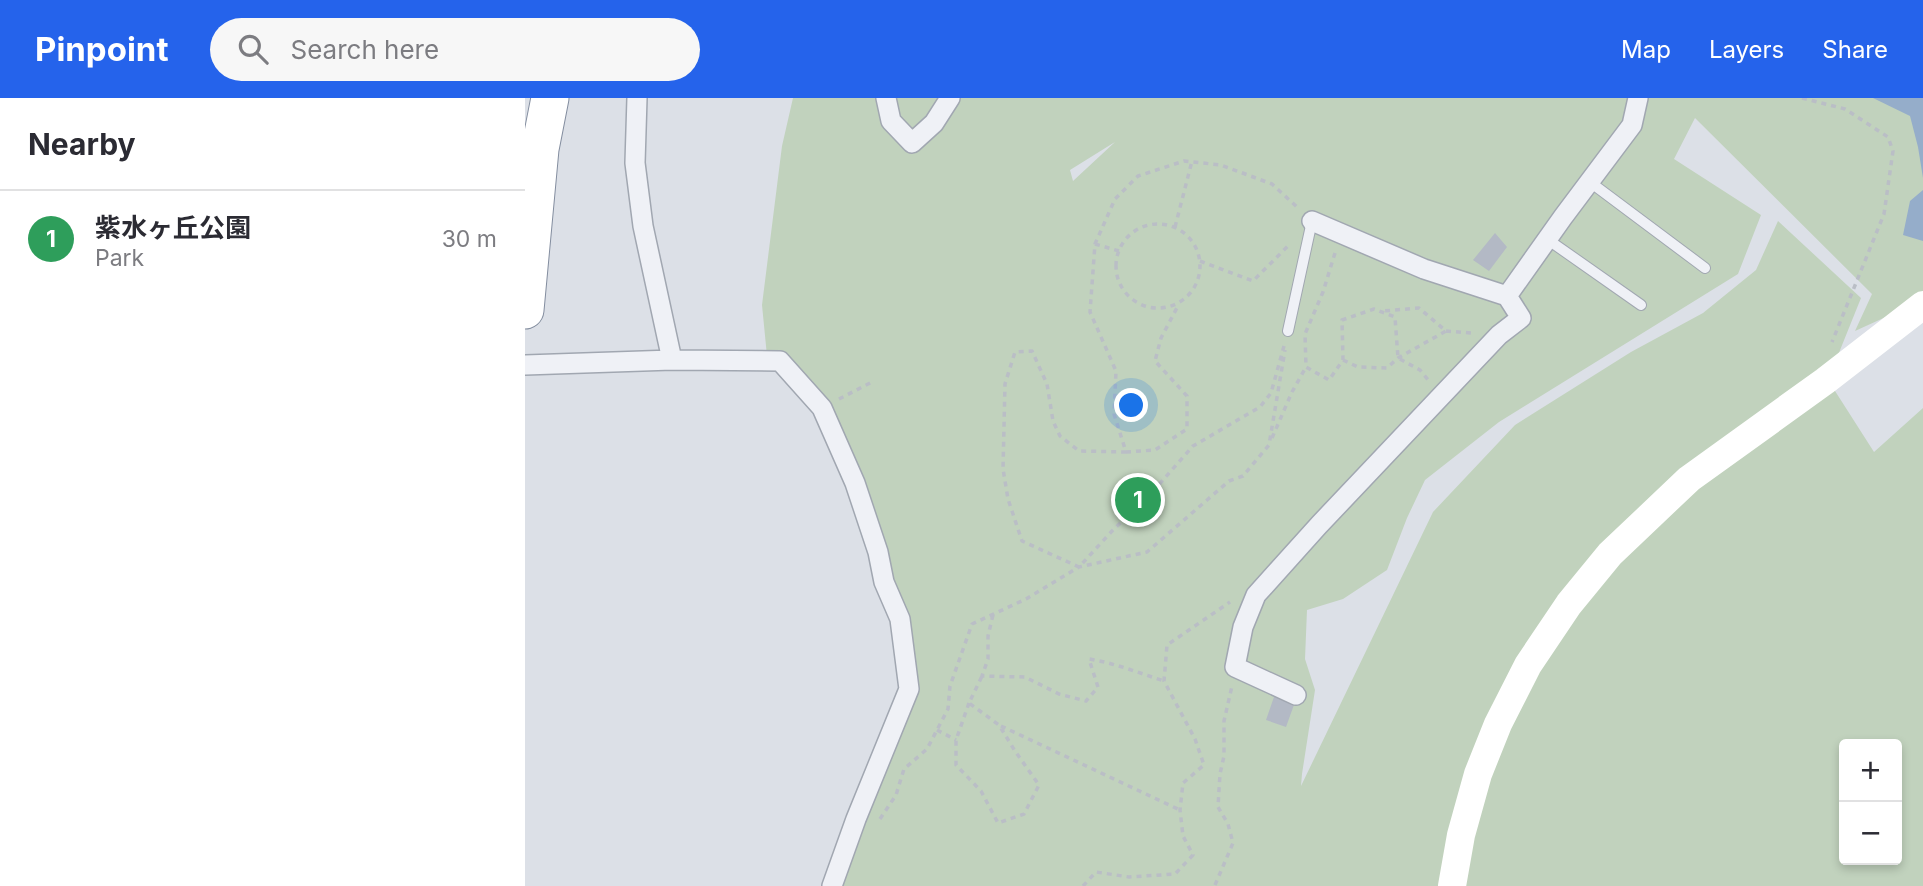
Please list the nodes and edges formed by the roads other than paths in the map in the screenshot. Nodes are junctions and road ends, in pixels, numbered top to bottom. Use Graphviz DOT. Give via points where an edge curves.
graph roads {
  1 [pos="550,98"];
  2 [pos="637,98"];
  3 [pos="886,98"];
  4 [pos="950,98"];
  5 [pos="1638,98"];
  6 [pos="532,149"];
  7 [pos="1590,182"];
  8 [pos="1312,221"];
  9 [pos="1547,239"];
  10 [pos="1705,268"];
  11 [pos="1507,296"];
  12 [pos="1641,305"];
  13 [pos="1923,305"];
  14 [pos="525,310"];
  15 [pos="1288,331"];
  16 [pos="672,360"];
  17 [pos="525,365"];
  18 [pos="1296,695"];
  19 [pos="832,886"];
  20 [pos="1452,886"];
  1 -- 6 [label="highway"];
  2 -- 16 [label="street" via="635,163 643,226"];
  3 -- 4 [label="street" via="891,121 912,143 934,123"];
  5 -- 7 [label="street" via="1632,125"];
  6 -- 14 [label="highway"];
  7 -- 9 [label="street"];
  7 -- 10 [label="lane"];
  8 -- 11 [label="street" via="1424,269"];
  8 -- 15 [label="lane"];
  9 -- 11 [label="street"];
  9 -- 12 [label="lane"];
  11 -- 18 [label="street" via="1521,318 1499,335 1256,596 1235,667"];
  13 -- 20 [label="street" via="1689,479 1611,554 1569,604 1528,664 1498,724 1474,786"];
  16 -- 17 [label="street"];
  16 -- 19 [label="street" via="780,361 822,408 855,483 884,582 900,619 909,689"];
}
